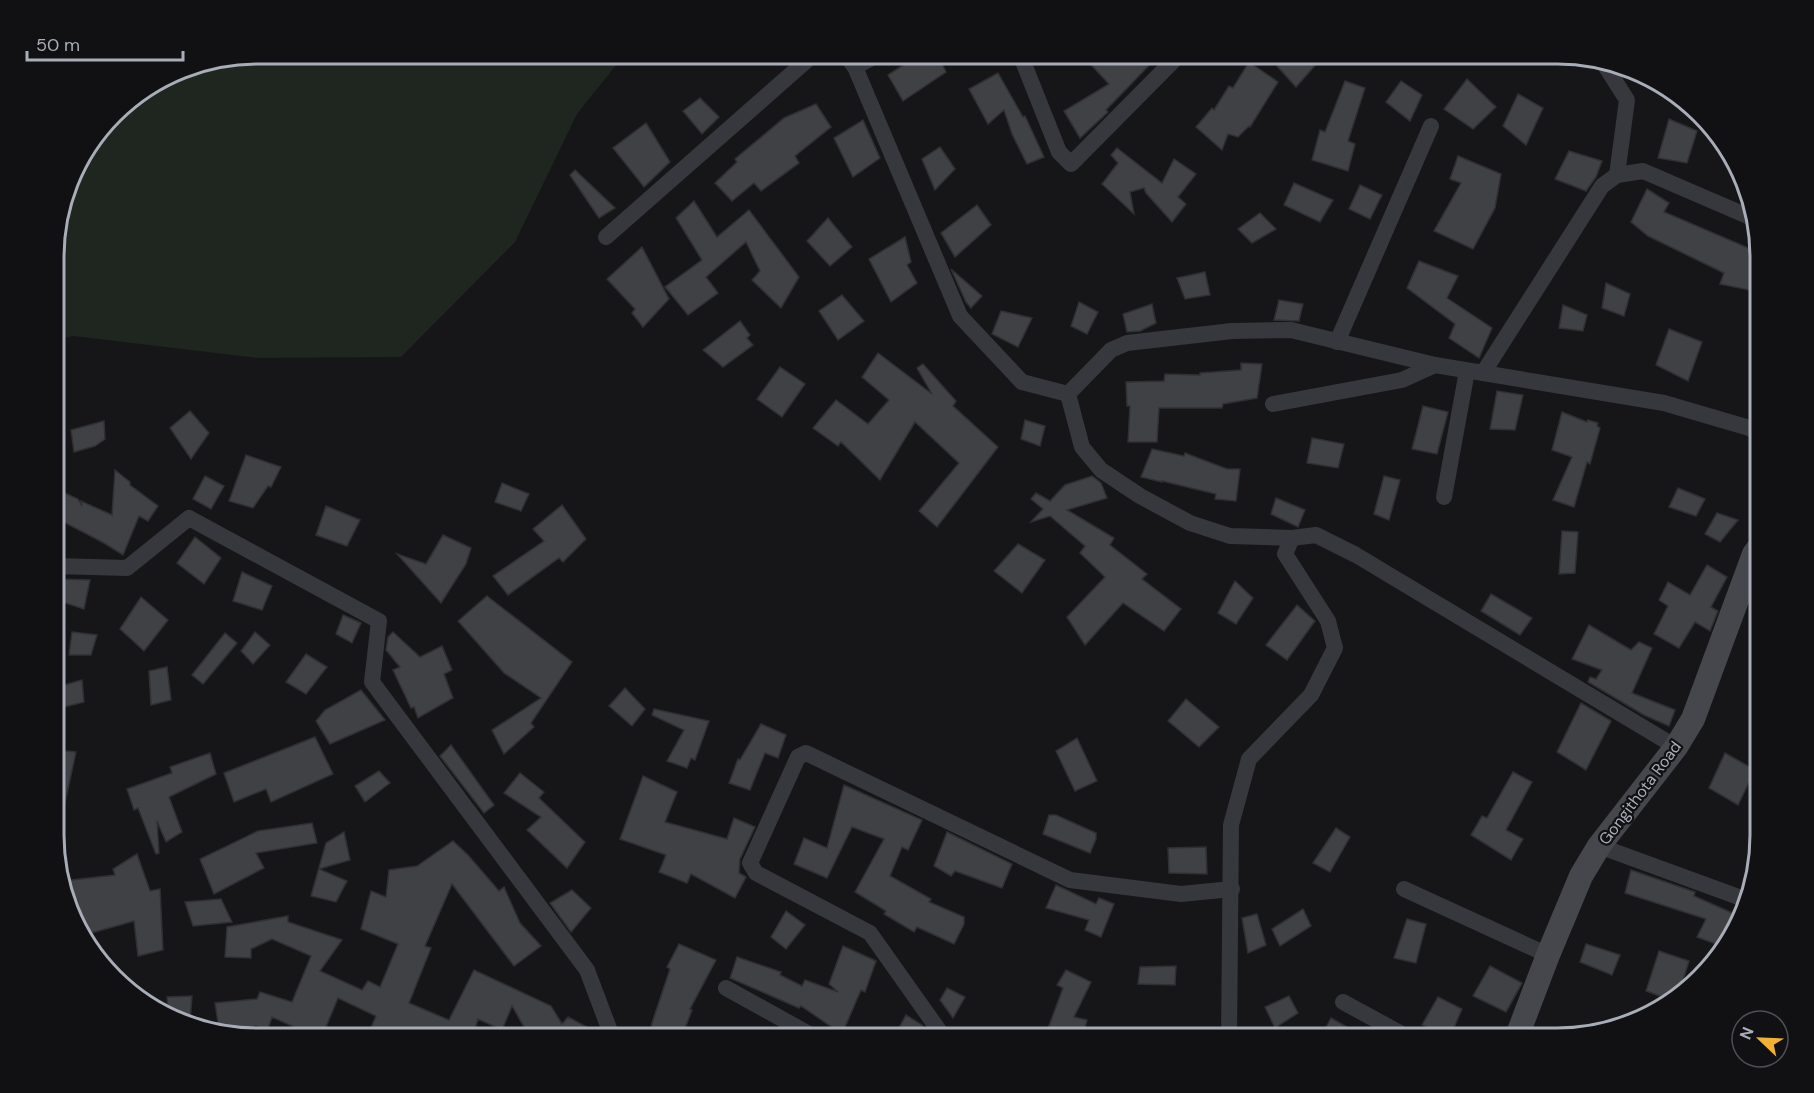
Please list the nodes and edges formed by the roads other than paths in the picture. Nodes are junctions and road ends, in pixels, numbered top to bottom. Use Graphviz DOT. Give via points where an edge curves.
graph roads {
  1 [pos="1024,64"];
  2 [pos="1170,64"];
  3 [pos="802,65"];
  4 [pos="852,65"];
  5 [pos="1609,72"];
  6 [pos="1431,126"];
  7 [pos="1617,174"];
  8 [pos="1745,214"];
  9 [pos="606,237"];
  10 [pos="1337,342"];
  11 [pos="1435,365"];
  12 [pos="1475,372"];
  13 [pos="1068,394"];
  14 [pos="1273,404"];
  15 [pos="1749,428"];
  16 [pos="1444,497"];
  17 [pos="1292,538"];
  18 [pos="64,566"];
  19 [pos="1749,568"];
  20 [pos="1676,747"];
  21 [pos="1599,846"];
  22 [pos="1232,889"];
  23 [pos="1404,889"];
  24 [pos="1739,896"];
  25 [pos="1548,955"];
  26 [pos="726,988"];
  27 [pos="1343,1002"];
  28 [pos="609,1028"];
  29 [pos="799,1028"];
  30 [pos="937,1028"];
  31 [pos="1228,1028"];
  32 [pos="1391,1028"];
  33 [pos="1520,1028"];
  1 -- 2 [label="street" via="1059,152 1071,164"];
  3 -- 9 [label="street"];
  4 -- 13 [label="street" via="960,316 1022,382"];
  5 -- 7 [label="street" via="1628,100"];
  6 -- 10 [label="street"];
  7 -- 8 [label="street" via="1643,171"];
  7 -- 12 [label="street" via="1602,186"];
  10 -- 11 [label="street"];
  10 -- 13 [label="street" via="1279,330 1232,331 1127,343 1111,350"];
  11 -- 12 [label="street"];
  11 -- 14 [label="street" via="1402,380"];
  12 -- 15 [label="street" via="1664,403"];
  12 -- 16 [label="street"];
  13 -- 17 [label="street" via="1082,447 1101,470 1140,496 1190,523 1230,536"];
  17 -- 20 [label="street" via="1316,535 1356,555"];
  17 -- 22 [label="street" via="1285,554 1328,621 1335,648 1311,695 1249,759 1231,825"];
  18 -- 28 [label="street" via="127,568 189,518 379,621 372,682 587,970"];
  19 -- 20 [label="street, Gongithota Road" via="1693,719"];
  20 -- 21 [label="street, Gongithota Road"];
  21 -- 24 [label="street"];
  21 -- 25 [label="street, Gongithota Road" via="1581,876"];
  22 -- 30 [label="street" via="1181,894 1070,880 806,753 798,758 750,863 756,873 870,933"];
  22 -- 31 [label="street"];
  23 -- 25 [label="street"];
  25 -- 33 [label="street, Gongithota Road"];
  26 -- 29 [label="street"];
  27 -- 32 [label="street"];
}
